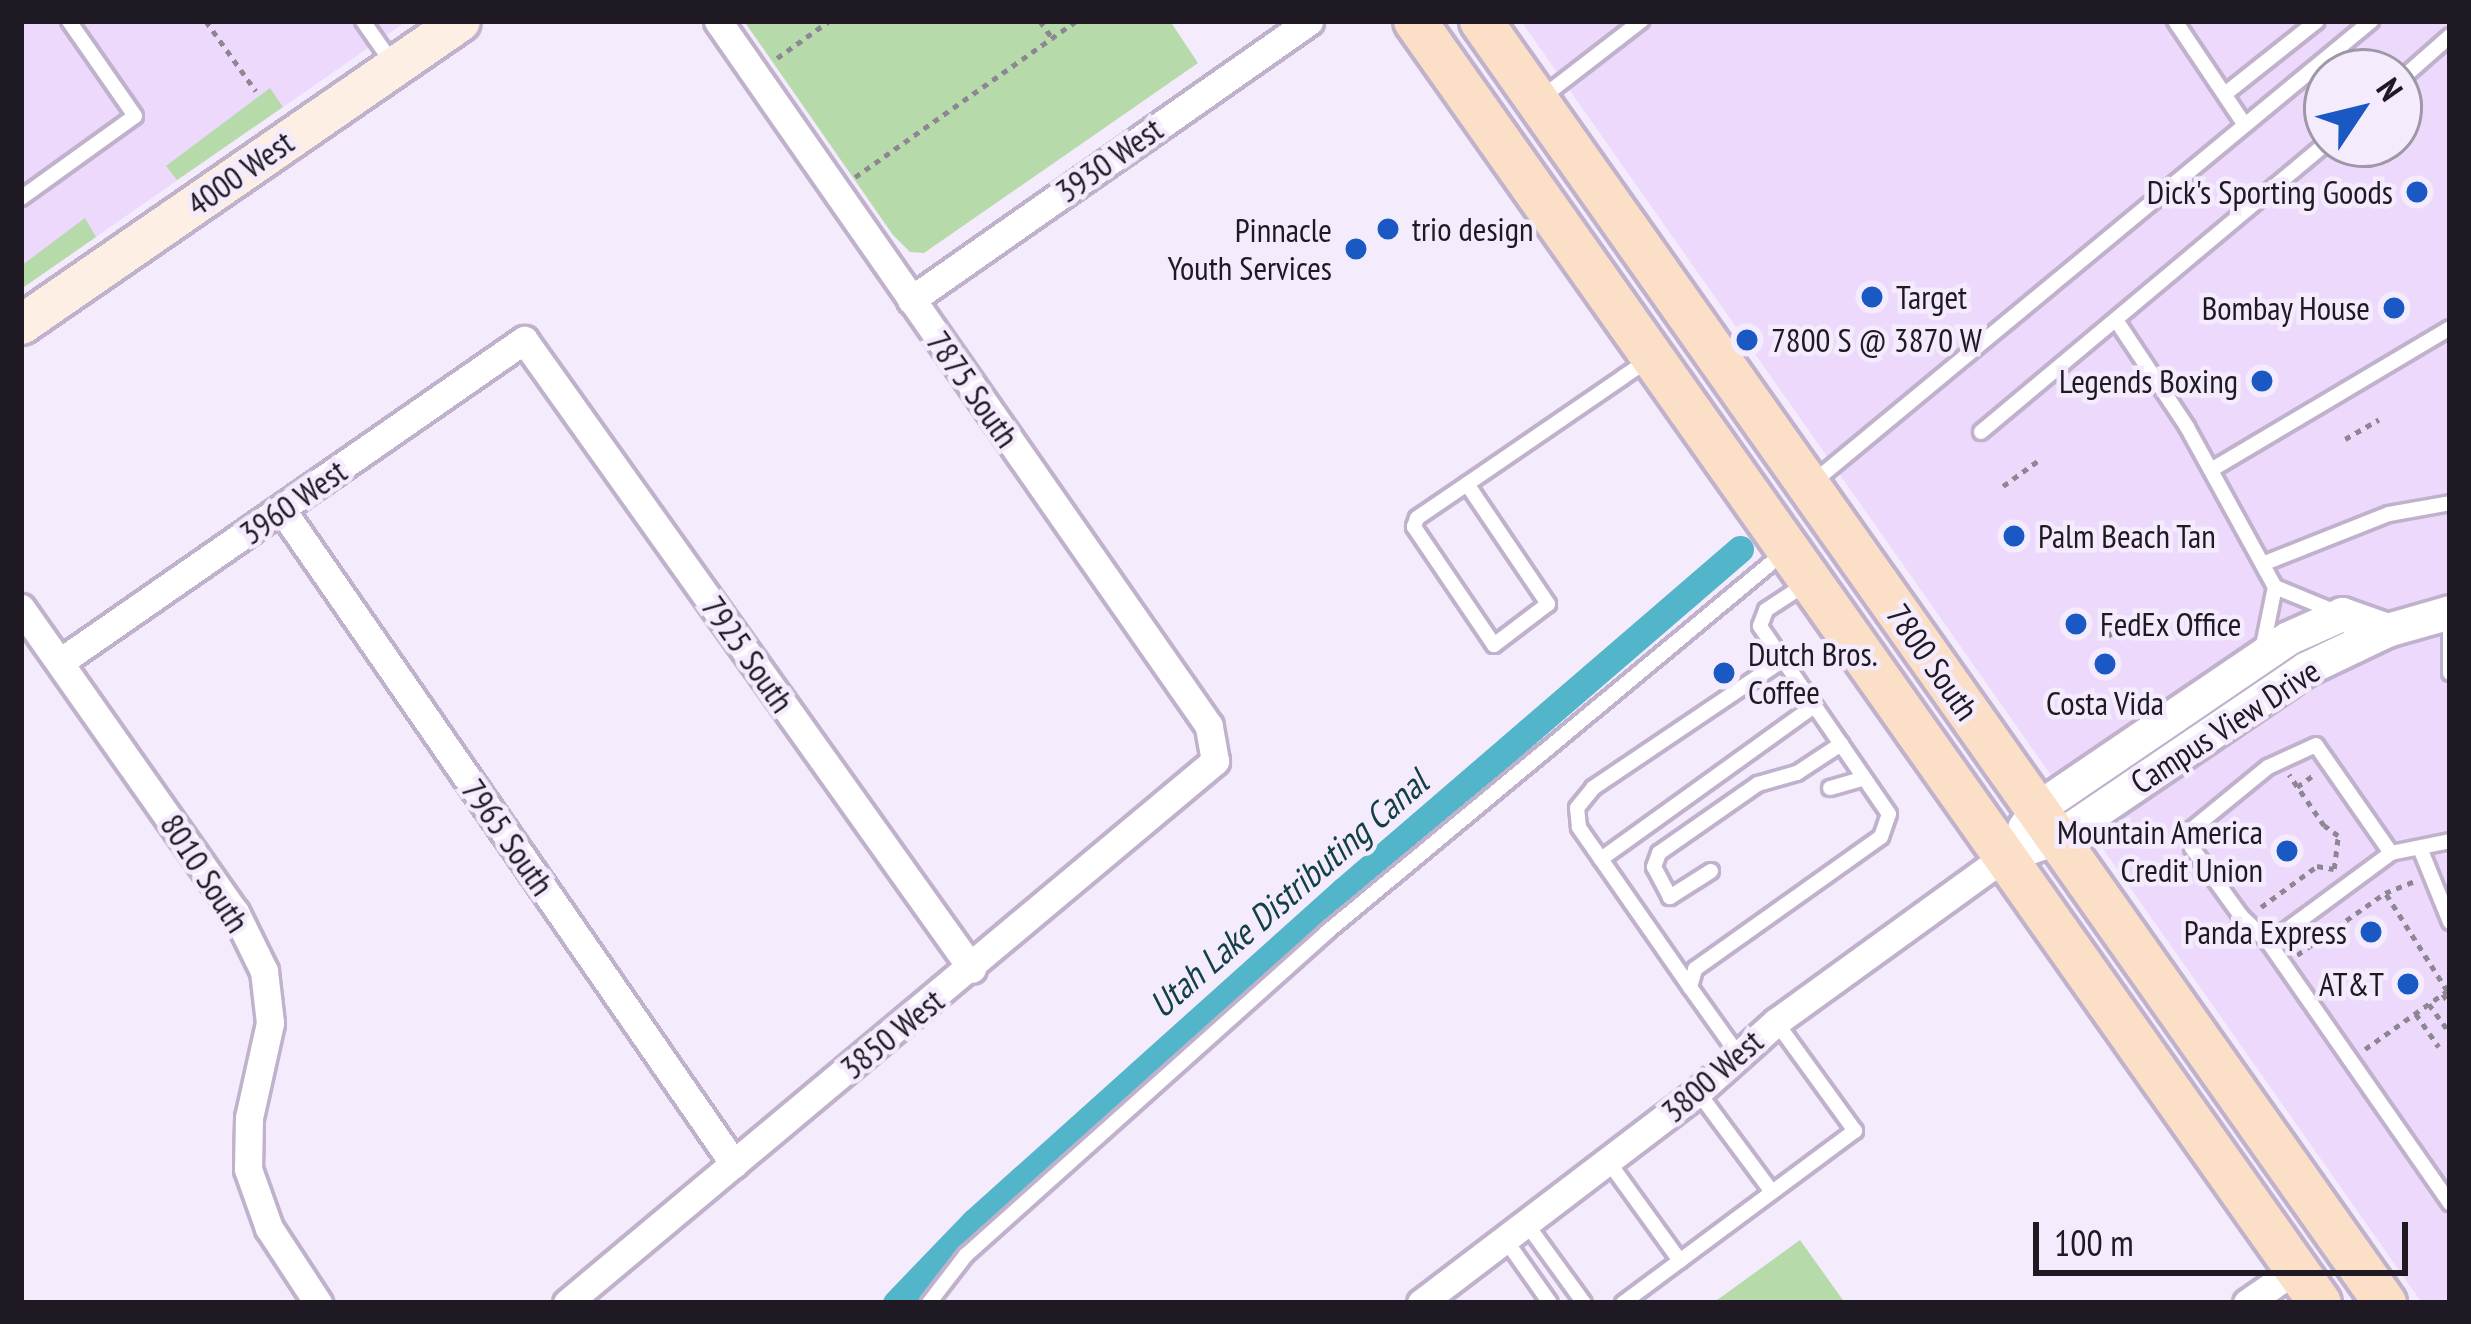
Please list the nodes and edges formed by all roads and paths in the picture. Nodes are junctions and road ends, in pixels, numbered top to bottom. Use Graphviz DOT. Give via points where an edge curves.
graph roads {
  1 [pos="69,21"];
  2 [pos="206,21"];
  3 [pos="363,21"];
  4 [pos="460,21"];
  5 [pos="718,21"];
  6 [pos="829,21"];
  7 [pos="1040,21"];
  8 [pos="1076,21"];
  9 [pos="1309,21"];
  10 [pos="1415,21"];
  11 [pos="1480,21"];
  12 [pos="1640,21"];
  13 [pos="2175,21"];
  14 [pos="2317,21"];
  15 [pos="2372,21"];
  16 [pos="2450,36"];
  17 [pos="1052,38"];
  18 [pos="2423,60"];
  19 [pos="772,61"];
  20 [pos="394,66"];
  21 [pos="256,92"];
  22 [pos="2224,94"];
  23 [pos="1537,101"];
  24 [pos="2246,125"];
  25 [pos="2303,164"];
  26 [pos="854,178"];
  27 [pos="21,198"];
  28 [pos="911,300"];
  29 [pos="2118,323"];
  30 [pos="21,324"];
  31 [pos="2450,328"];
  32 [pos="524,340"];
  33 [pos="1654,356"];
  34 [pos="2379,419"];
  35 [pos="1982,432"];
  36 [pos="2345,439"];
  37 [pos="2038,460"];
  38 [pos="2211,470"];
  39 [pos="1467,484"];
  40 [pos="1808,486"];
  41 [pos="2003,486"];
  42 [pos="2450,502"];
  43 [pos="282,510"];
  44 [pos="1802,563"];
  45 [pos="2264,563"];
  46 [pos="2275,587"];
  47 [pos="21,608"];
  48 [pos="2141,610"];
  49 [pos="2450,612"];
  50 [pos="2342,614"];
  51 [pos="2450,630"];
  52 [pos="2387,631"];
  53 [pos="2108,636"];
  54 [pos="2260,654"];
  55 [pos="1781,661"];
  56 [pos="60,662"];
  57 [pos="2450,674"];
  58 [pos="1814,706"];
  59 [pos="1841,744"];
  60 [pos="1215,761"];
  61 [pos="2282,766"];
  62 [pos="1864,778"];
  63 [pos="1830,788"];
  64 [pos="2048,823"];
  65 [pos="2450,841"];
  66 [pos="2420,848"];
  67 [pos="2391,854"];
  68 [pos="2007,855"];
  69 [pos="1601,859"];
  70 [pos="1711,871"];
  71 [pos="2428,874"];
  72 [pos="2385,892"];
  73 [pos="2271,900"];
  74 [pos="2450,922"];
  75 [pos="2269,943"];
  76 [pos="2296,956"];
  77 [pos="972,969"];
  78 [pos="1690,988"];
  79 [pos="2443,994"];
  80 [pos="2429,1004"];
  81 [pos="2450,1004"];
  82 [pos="2416,1013"];
  83 [pos="1776,1022"];
  84 [pos="2450,1034"];
  85 [pos="2439,1047"];
  86 [pos="2363,1050"];
  87 [pos="1737,1053"];
  88 [pos="1698,1092"];
  89 [pos="1608,1161"];
  90 [pos="734,1164"];
  91 [pos="1772,1192"];
  92 [pos="2450,1203"];
  93 [pos="1515,1231"];
  94 [pos="1680,1261"];
  95 [pos="2308,1286"];
  96 [pos="318,1303"];
  97 [pos="567,1303"];
  98 [pos="929,1303"];
  99 [pos="1421,1303"];
  100 [pos="1550,1303"];
  101 [pos="1584,1303"];
  102 [pos="1623,1303"];
  103 [pos="2247,1303"];
  104 [pos="2385,1303"];
  1 -- 27 [label="lane" via="135,116"];
  2 -- 21 [label="path"];
  3 -- 20 [label="lane"];
  4 -- 20 [label="main road, 4000 West"];
  5 -- 28 [label="street, 7875 South"];
  6 -- 19 [label="path"];
  7 -- 17 [label="path"];
  8 -- 17 [label="path"];
  9 -- 28 [label="street, 3930 West"];
  10 -- 33 [label="main road, 7800 South"];
  11 -- 23 [label="main road, 7800 South"];
  12 -- 23 [label="lane"];
  13 -- 22 [label="lane"];
  14 -- 22 [label="lane"];
  15 -- 24 [label="lane"];
  16 -- 18 [label="lane"];
  17 -- 26 [label="path"];
  20 -- 30 [label="main road, 4000 West"];
  22 -- 24 [label="lane"];
  23 -- 40 [label="main road, 7800 South"];
  24 -- 40 [label="lane"];
  25 -- 29 [label="lane"];
  28 -- 60 [label="street, 7875 South" via="1209,726"];
  29 -- 35 [label="lane"];
  29 -- 38 [label="lane"];
  31 -- 38 [label="lane"];
  32 -- 43 [label="street, 3960 West"];
  32 -- 77 [label="street, 7925 South"];
  33 -- 39 [label="lane"];
  33 -- 40 [label="main road" via="1670,351 1687,365 1751,458 1785,484"];
  33 -- 44 [label="main road, 7800 South"];
  34 -- 36 [label="path"];
  37 -- 41 [label="path"];
  38 -- 45 [label="lane"];
  39 -- 39 [label="lane" via="1414,527 1494,645 1548,604"];
  40 -- 64 [label="main road, 7800 South"];
  42 -- 45 [label="lane" via="2389,514"];
  43 -- 56 [label="street, 3960 West"];
  43 -- 90 [label="street, 7965 South"];
  44 -- 55 [label="lane" via="1760,626"];
  44 -- 68 [label="main road, 7800 South"];
  44 -- 98 [label="lane" via="1327,932 966,1255"];
  45 -- 46 [label="lane"];
  46 -- 50 [label="lane"];
  46 -- 54 [label="lane"];
  47 -- 56 [label="street, 8010 South"];
  48 -- 53 [label="path"];
  49 -- 52 [label="street, Campus View Drive"];
  50 -- 52 [label="street"];
  50 -- 54 [label="street"];
  51 -- 57 [label="lane"];
  52 -- 64 [label="street, Campus View Drive"];
  54 -- 64 [label="street"];
  55 -- 58 [label="lane"];
  55 -- 69 [label="lane" via="1593,788 1577,808"];
  56 -- 96 [label="street, 8010 South" via="236,912 264,971 270,1023 248,1118 248,1169 268,1228"];
  58 -- 59 [label="lane"];
  58 -- 69 [label="lane"];
  59 -- 62 [label="lane"];
  59 -- 70 [label="lane" via="1797,773 1758,784 1659,853 1654,867 1670,897"];
  60 -- 77 [label="street, 3850 West"];
  61 -- 73 [label="path" via="2338,836 2334,869 2317,866"];
  62 -- 63 [label="lane"];
  62 -- 78 [label="lane" via="1888,814 1881,837 1695,970"];
  64 -- 68 [label="street, Campus View Drive"];
  64 -- 104 [label="main road, 7800 South"];
  65 -- 66 [label="lane"];
  66 -- 67 [label="lane"];
  66 -- 71 [label="lane"];
  67 -- 75 [label="lane"];
  67 -- 75 [label="lane" via="2317,745 2268,767 2191,830 2192,848"];
  68 -- 83 [label="street, 3800 West"];
  68 -- 95 [label="main road, 7800 South"];
  69 -- 78 [label="lane"];
  71 -- 72 [label="path"];
  71 -- 74 [label="lane"];
  72 -- 76 [label="path"];
  72 -- 79 [label="path"];
  75 -- 92 [label="lane"];
  77 -- 90 [label="street, 3850 West"];
  78 -- 87 [label="lane"];
  79 -- 80 [label="path"];
  79 -- 81 [label="path"];
  80 -- 82 [label="path"];
  80 -- 84 [label="path"];
  82 -- 85 [label="path"];
  82 -- 86 [label="path"];
  83 -- 87 [label="street, 3800 West"];
  83 -- 91 [label="lane" via="1856,1131"];
  87 -- 88 [label="street, 3800 West"];
  88 -- 89 [label="street, 3800 West"];
  88 -- 91 [label="lane"];
  89 -- 93 [label="street, 3800 West"];
  89 -- 94 [label="lane"];
  90 -- 97 [label="street, 3850 West"];
  91 -- 94 [label="lane"];
  93 -- 99 [label="street, 3800 West"];
  93 -- 100 [label="lane"];
  93 -- 101 [label="lane"];
  94 -- 102 [label="lane"];
  95 -- 103 [label="street"];
}
